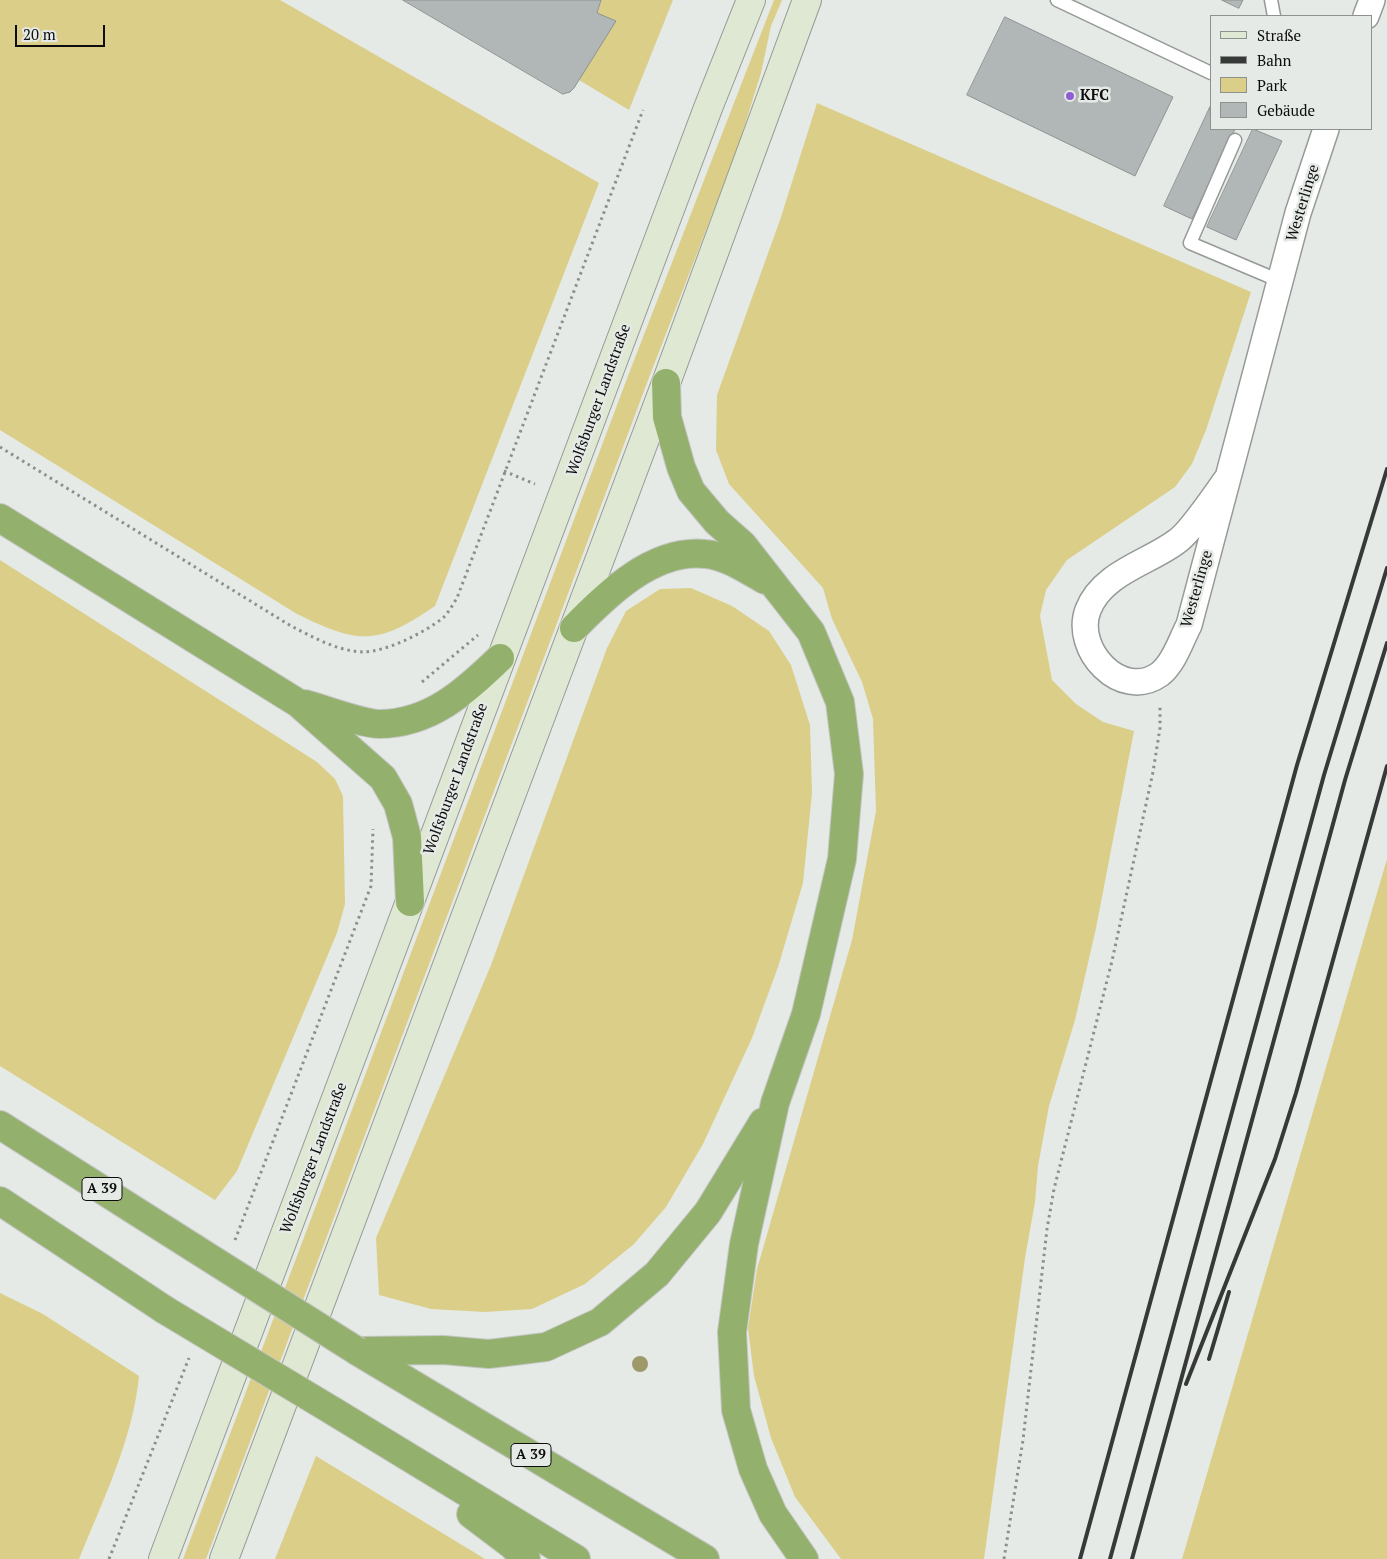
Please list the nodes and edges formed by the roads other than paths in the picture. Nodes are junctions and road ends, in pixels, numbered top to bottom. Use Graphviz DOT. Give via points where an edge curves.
graph roads {
  1 [pos="751,0"];
  2 [pos="807,0"];
  3 [pos="1057,0"];
  4 [pos="1272,0"];
  5 [pos="1372,0"];
  6 [pos="1274,15"];
  7 [pos="1366,15"];
  8 [pos="1210,73"];
  9 [pos="1326,130"];
  10 [pos="1235,140"];
  11 [pos="1280,281"];
  12 [pos="666,382"];
  13 [pos="1226,480"];
  14 [pos="0,518"];
  15 [pos="772,583"];
  16 [pos="574,628"];
  17 [pos="500,658"];
  18 [pos="298,703"];
  19 [pos="410,902"];
  20 [pos="775,1103"];
  21 [pos="0,1125"];
  22 [pos="0,1201"];
  23 [pos="357,1351"];
  24 [pos="397,1451"];
  25 [pos="163,1559"];
  26 [pos="224,1559"];
  27 [pos="526,1559"];
  28 [pos="576,1559"];
  29 [pos="705,1559"];
  30 [pos="804,1559"];
  1 -- 17 [label="main road, Wolfsburger Landstraße"];
  2 -- 12 [label="main road"];
  3 -- 8 [label="lane"];
  4 -- 6 [label="lane"];
  5 -- 7 [label="street"];
  9 -- 11 [label="street, Westerlinge"];
  10 -- 11 [label="lane" via="1190,243"];
  11 -- 13 [label="street, Westerlinge"];
  12 -- 15 [label="highway" via="667,417 681,467 692,491 716,522 743,545"];
  12 -- 16 [label="main road"];
  13 -- 13 [label="street, Westerlinge" via="1177,542 1132,566 1096,594 1087,611 1085,629 1088,644 1093,657 1114,676 1137,681 1160,674 1169,665 1189,625"];
  14 -- 18 [label="highway"];
  15 -- 16 [label="highway" via="734,563 706,554 678,556 651,566 626,582"];
  15 -- 20 [label="highway" via="811,632 840,702 849,774 842,859 824,941 806,1014"];
  16 -- 26 [label="main road"];
  17 -- 18 [label="highway" via="465,692 426,716 404,721 378,724"];
  17 -- 19 [label="main road, Wolfsburger Landstraße"];
  18 -- 19 [label="highway" via="383,778 398,804 407,837"];
  19 -- 25 [label="main road, Wolfsburger Landstraße"];
  20 -- 23 [label="highway" via="708,1212 657,1274 600,1322 546,1347 489,1354 443,1350"];
  20 -- 30 [label="highway" via="744,1244 732,1332 736,1410 753,1469 769,1505"];
  21 -- 23 [label="highway, A 39, bridge"];
  22 -- 24 [label="highway, bridge" via="166,1310"];
  23 -- 29 [label="highway, A 39"];
  24 -- 27 [label="highway" via="422,1484 478,1518"];
  24 -- 28 [label="highway"];
}
